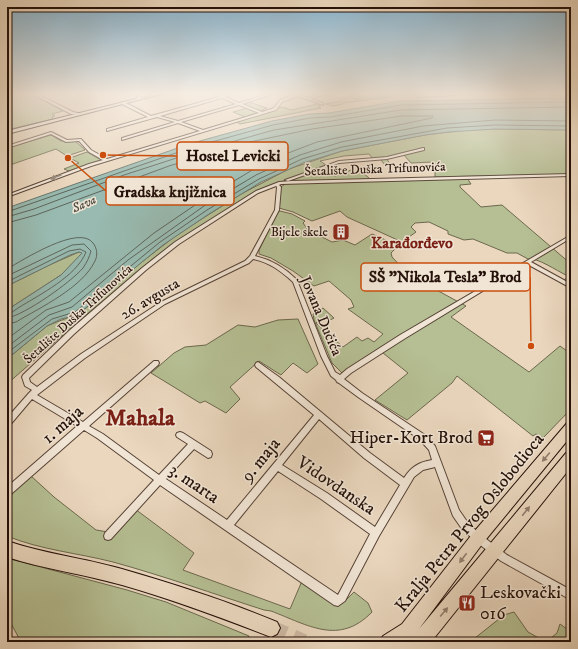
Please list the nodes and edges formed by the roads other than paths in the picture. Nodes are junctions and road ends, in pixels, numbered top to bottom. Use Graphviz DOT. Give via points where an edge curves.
graph roads {
  1 [pos="44,123"];
  2 [pos="133,123"];
  3 [pos="173,123"];
  4 [pos="181,123"];
  5 [pos="229,123"];
  6 [pos="108,130"];
  7 [pos="204,131"];
  8 [pos="8,133"];
  9 [pos="123,139"];
  10 [pos="7,147"];
  11 [pos="423,149"];
  12 [pos="106,160"];
  13 [pos="571,175"];
  14 [pos="279,184"];
  15 [pos="9,196"];
  16 [pos="571,236"];
  17 [pos="252,257"];
  18 [pos="527,262"];
  19 [pos="571,286"];
  20 [pos="156,363"];
  21 [pos="258,365"];
  22 [pos="339,380"];
  23 [pos="34,393"];
  24 [pos="319,414"];
  25 [pos="7,423"];
  26 [pos="84,426"];
  27 [pos="571,428"];
  28 [pos="180,435"];
  29 [pos="193,444"];
  30 [pos="208,454"];
  31 [pos="571,456"];
  32 [pos="438,463"];
  33 [pos="277,466"];
  34 [pos="160,480"];
  35 [pos="405,484"];
  36 [pos="7,492"];
  37 [pos="228,526"];
  38 [pos="376,533"];
  39 [pos="108,536"];
  40 [pos="478,538"];
  41 [pos="7,549"];
  42 [pos="494,551"];
  43 [pos="571,595"];
  44 [pos="338,601"];
  45 [pos="416,621"];
  46 [pos="271,628"];
  47 [pos="389,642"];
  48 [pos="399,642"];
  49 [pos="420,642"];
  1 -- 8 [label="main road"];
  2 -- 6 [label="street"];
  3 -- 9 [label="street"];
  4 -- 7 [label="street"];
  5 -- 7 [label="street"];
  7 -- 12 [label="street"];
  10 -- 12 [label="street" via="52,133 66,141 79,139 88,149"];
  11 -- 14 [label="street" via="396,157 339,162"];
  12 -- 15 [label="street, one-way"];
  13 -- 14 [label="street, Šetalište Duška Trifunovića"];
  14 -- 17 [label="street, 26. avgusta" via="277,210"];
  14 -- 23 [label="street, Šetalište Duška Trifunovića" via="252,195 190,234 139,273 25,377"];
  16 -- 18 [label="street"];
  17 -- 22 [label="street, Jovana Dučića" via="269,261 295,281 327,364"];
  17 -- 23 [label="street, 26. avgusta" via="240,266 163,303 83,356"];
  18 -- 19 [label="street"];
  18 -- 22 [label="street" via="360,364"];
  20 -- 26 [label="street, 1. maja"];
  21 -- 24 [label="street"];
  22 -- 32 [label="street, Jovana Dučića" via="422,437 432,448"];
  23 -- 25 [label="street, 26. avgusta"];
  23 -- 26 [label="street, 3. marta"];
  24 -- 33 [label="street, 9. maja"];
  24 -- 35 [label="street"];
  26 -- 34 [label="street, 3. marta"];
  26 -- 36 [label="street, 1. maja"];
  27 -- 40 [label="main road, Kralja Petra Prvog Oslobodioca, one-way"];
  28 -- 29 [label="street"];
  29 -- 30 [label="street"];
  29 -- 34 [label="street"];
  42 -- 31 [label="main road, one-way"];
  32 -- 35 [label="street, Vidovdanska" via="419,466"];
  32 -- 40 [label="street, Jovana Dučića" via="456,513"];
  33 -- 37 [label="street, 9. maja"];
  33 -- 38 [label="street, Vidovdanska"];
  34 -- 37 [label="street, 3. marta"];
  34 -- 39 [label="street"];
  35 -- 38 [label="street, Vidovdanska"];
  37 -- 44 [label="street, 3. marta"];
  38 -- 44 [label="street, Vidovdanska" via="342,598"];
  40 -- 42 [label="street, Jovana Dučića"];
  40 -- 45 [label="main road, Kralja Petra Prvog Oslobodioca, one-way"];
  41 -- 46 [label="main road" via="31,557 122,577 210,605"];
  42 -- 43 [label="street, Jovana Dučića"];
  49 -- 42 [label="main road, one-way"];
  45 -- 47 [label="main road"];
  45 -- 48 [label="main road, Kralja Petra Prvog Oslobodioca"];
}
